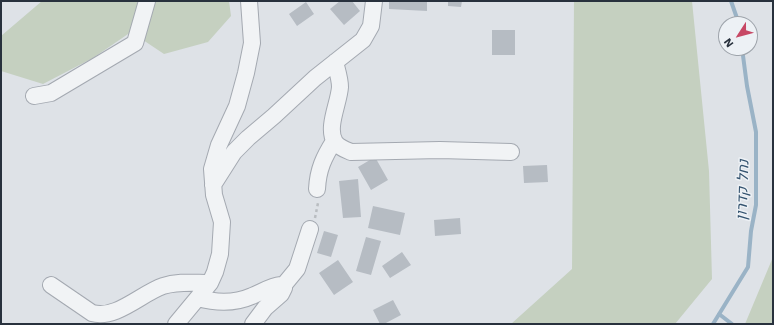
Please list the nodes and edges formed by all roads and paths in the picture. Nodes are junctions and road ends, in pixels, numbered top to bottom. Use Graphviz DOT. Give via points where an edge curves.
graph roads {
  1 [pos="147,1"];
  2 [pos="249,1"];
  3 [pos="374,1"];
  4 [pos="335,62"];
  5 [pos="34,96"];
  6 [pos="334,141"];
  7 [pos="511,152"];
  8 [pos="213,185"];
  9 [pos="317,188"];
  10 [pos="310,229"];
  11 [pos="210,283"];
  12 [pos="51,285"];
  13 [pos="283,286"];
  14 [pos="198,298"];
  15 [pos="176,324"];
  16 [pos="253,324"];
  1 -- 5 [label="street" via="135,43 51,93"];
  2 -- 8 [label="street" via="252,43 237,106 218,145 212,169"];
  3 -- 4 [label="street" via="371,26 363,40"];
  4 -- 6 [label="street" via="340,87 332,126"];
  4 -- 8 [label="street" via="234,152"];
  6 -- 7 [label="street" via="351,152"];
  6 -- 9 [label="street" via="322,163"];
  8 -- 11 [label="street" via="222,222 220,254"];
  9 -- 10 [label="path" via="318,209"];
  10 -- 13 [label="street" via="297,269"];
  11 -- 12 [label="street" via="178,282 162,286 116,310 97,314"];
  11 -- 14 [label="street"];
  13 -- 14 [label="street" via="273,286 251,297 228,303"];
  13 -- 16 [label="street" via="281,294 265,308"];
  14 -- 15 [label="street"];
}
